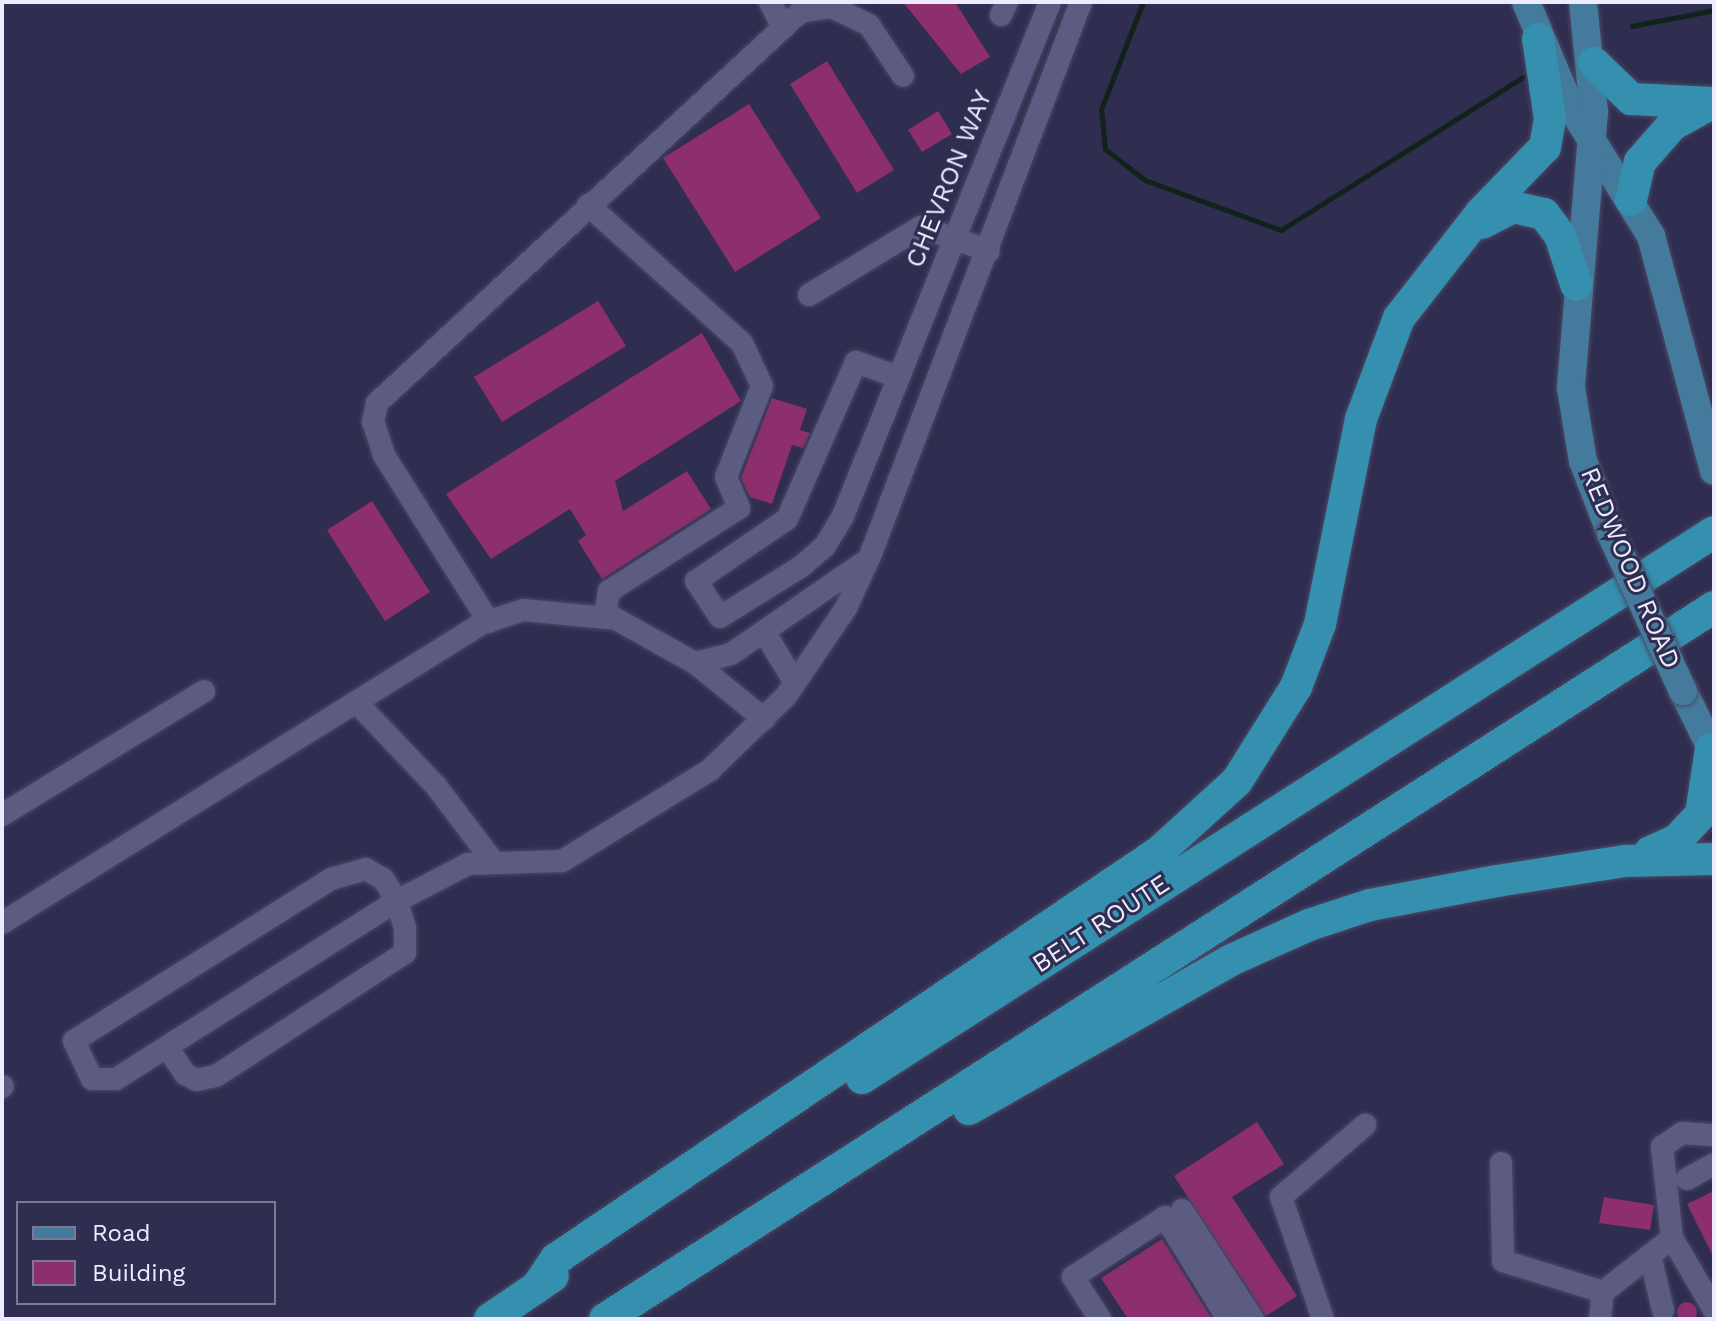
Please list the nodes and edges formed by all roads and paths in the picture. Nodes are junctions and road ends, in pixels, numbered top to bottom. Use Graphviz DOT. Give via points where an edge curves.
graph roads {
  1 [pos="770,2"];
  2 [pos="1050,2"];
  3 [pos="1081,2"];
  4 [pos="1526,2"];
  5 [pos="1583,2"];
  6 [pos="797,13"];
  7 [pos="1538,39"];
  8 [pos="1594,63"];
  9 [pos="903,76"];
  10 [pos="1714,103"];
  11 [pos="1591,136"];
  12 [pos="1631,200"];
  13 [pos="588,205"];
  14 [pos="957,236"];
  15 [pos="1453,248"];
  16 [pos="989,251"];
  17 [pos="1576,284"];
  18 [pos="809,295"];
  19 [pos="898,377"];
  20 [pos="1713,465"];
  21 [pos="1714,532"];
  22 [pos="870,556"];
  23 [pos="1714,607"];
  24 [pos="605,616"];
  25 [pos="489,622"];
  26 [pos="765,633"];
  27 [pos="695,663"];
  28 [pos="795,683"];
  29 [pos="204,691"];
  30 [pos="356,702"];
  31 [pos="764,719"];
  32 [pos="1712,751"];
  33 [pos="2,815"];
  34 [pos="1714,859"];
  35 [pos="492,860"];
  36 [pos="1625,861"];
  37 [pos="397,901"];
  38 [pos="2,923"];
  39 [pos="167,1047"];
  40 [pos="1365,1125"];
  41 [pos="1709,1133"];
  42 [pos="1501,1163"];
  43 [pos="1714,1164"];
  44 [pos="1687,1179"];
  45 [pos="1182,1210"];
  46 [pos="738,1234"];
  47 [pos="1672,1238"];
  48 [pos="1650,1255"];
  49 [pos="1707,1280"];
  50 [pos="537,1287"];
  51 [pos="1603,1292"];
  52 [pos="1663,1310"];
  53 [pos="1714,1310"];
  54 [pos="1321,1318"];
  55 [pos="490,1319"];
  56 [pos="605,1319"];
  57 [pos="1100,1319"];
  58 [pos="1228,1319"];
  59 [pos="1253,1319"];
  60 [pos="1600,1319"];
  1 -- 6 [label="lane"];
  2 -- 14 [label="lane, CHEVRON WAY"];
  3 -- 16 [label="lane"];
  4 -- 7 [label="main road"];
  5 -- 8 [label="main road, REDWOOD ROAD"];
  6 -- 9 [label="lane" via="832,7 869,25"];
  6 -- 13 [label="lane"];
  7 -- 11 [label="main road"];
  7 -- 15 [label="highway" via="1550,119 1545,147"];
  8 -- 10 [label="highway" via="1631,99"];
  8 -- 11 [label="main road, REDWOOD ROAD"];
  10 -- 12 [label="highway" via="1672,125 1640,162"];
  11 -- 12 [label="main road"];
  11 -- 17 [label="main road, REDWOOD ROAD"];
  12 -- 20 [label="main road" via="1667,279"];
  13 -- 24 [label="lane" via="742,343 762,386 726,477 739,508 609,591"];
  13 -- 25 [label="lane" via="377,403 373,422 384,455"];
  14 -- 16 [label="lane"];
  14 -- 18 [label="lane" via="921,227"];
  14 -- 19 [label="lane, CHEVRON WAY"];
  15 -- 17 [label="highway" via="1497,212 1534,210 1558,231"];
  15 -- 50 [label="highway" via="1399,318 1374,373 1320,624 1296,687 1237,781 1159,852 556,1259"];
  16 -- 22 [label="lane"];
  17 -- 32 [label="main road, REDWOOD ROAD, bridge" via="1574,418 1611,534"];
  19 -- 19 [label="lane, CHEVRON WAY" via="825,546 720,617 696,581 793,511 856,362"];
  21 -- 50 [label="highway, BELT ROUTE"];
  22 -- 26 [label="lane"];
  22 -- 28 [label="lane"];
  23 -- 46 [label="highway"];
  24 -- 25 [label="lane" via="558,608"];
  24 -- 27 [label="lane"];
  25 -- 30 [label="lane"];
  26 -- 27 [label="lane" via="731,654"];
  26 -- 28 [label="lane"];
  27 -- 31 [label="lane"];
  28 -- 31 [label="lane"];
  29 -- 33 [label="lane"];
  30 -- 35 [label="lane" via="436,786"];
  30 -- 38 [label="lane"];
  31 -- 35 [label="lane" via="710,770 562,861 529,867"];
  32 -- 36 [label="highway" via="1709,790 1692,827 1668,845"];
  34 -- 36 [label="highway"];
  35 -- 37 [label="lane" via="468,864"];
  36 -- 46 [label="highway" via="1370,905 1268,942"];
  37 -- 39 [label="lane"];
  37 -- 39 [label="lane" via="405,953 216,1076 197,1080 185,1074"];
  37 -- 39 [label="lane" via="383,879 366,869 331,879 74,1041 84,1069 101,1084"];
  40 -- 54 [label="lane" via="1281,1197"];
  41 -- 47 [label="lane" via="1682,1133 1662,1147"];
  42 -- 51 [label="lane" via="1503,1261"];
  43 -- 44 [label="lane"];
  45 -- 59 [label="lane"];
  46 -- 56 [label="highway"];
  47 -- 48 [label="lane"];
  47 -- 49 [label="lane"];
  48 -- 51 [label="lane"];
  48 -- 52 [label="lane"];
  49 -- 53 [label="lane"];
  50 -- 55 [label="highway, BELT ROUTE"];
  51 -- 60 [label="lane"];
  57 -- 58 [label="lane" via="1073,1277 1165,1217"];
}
